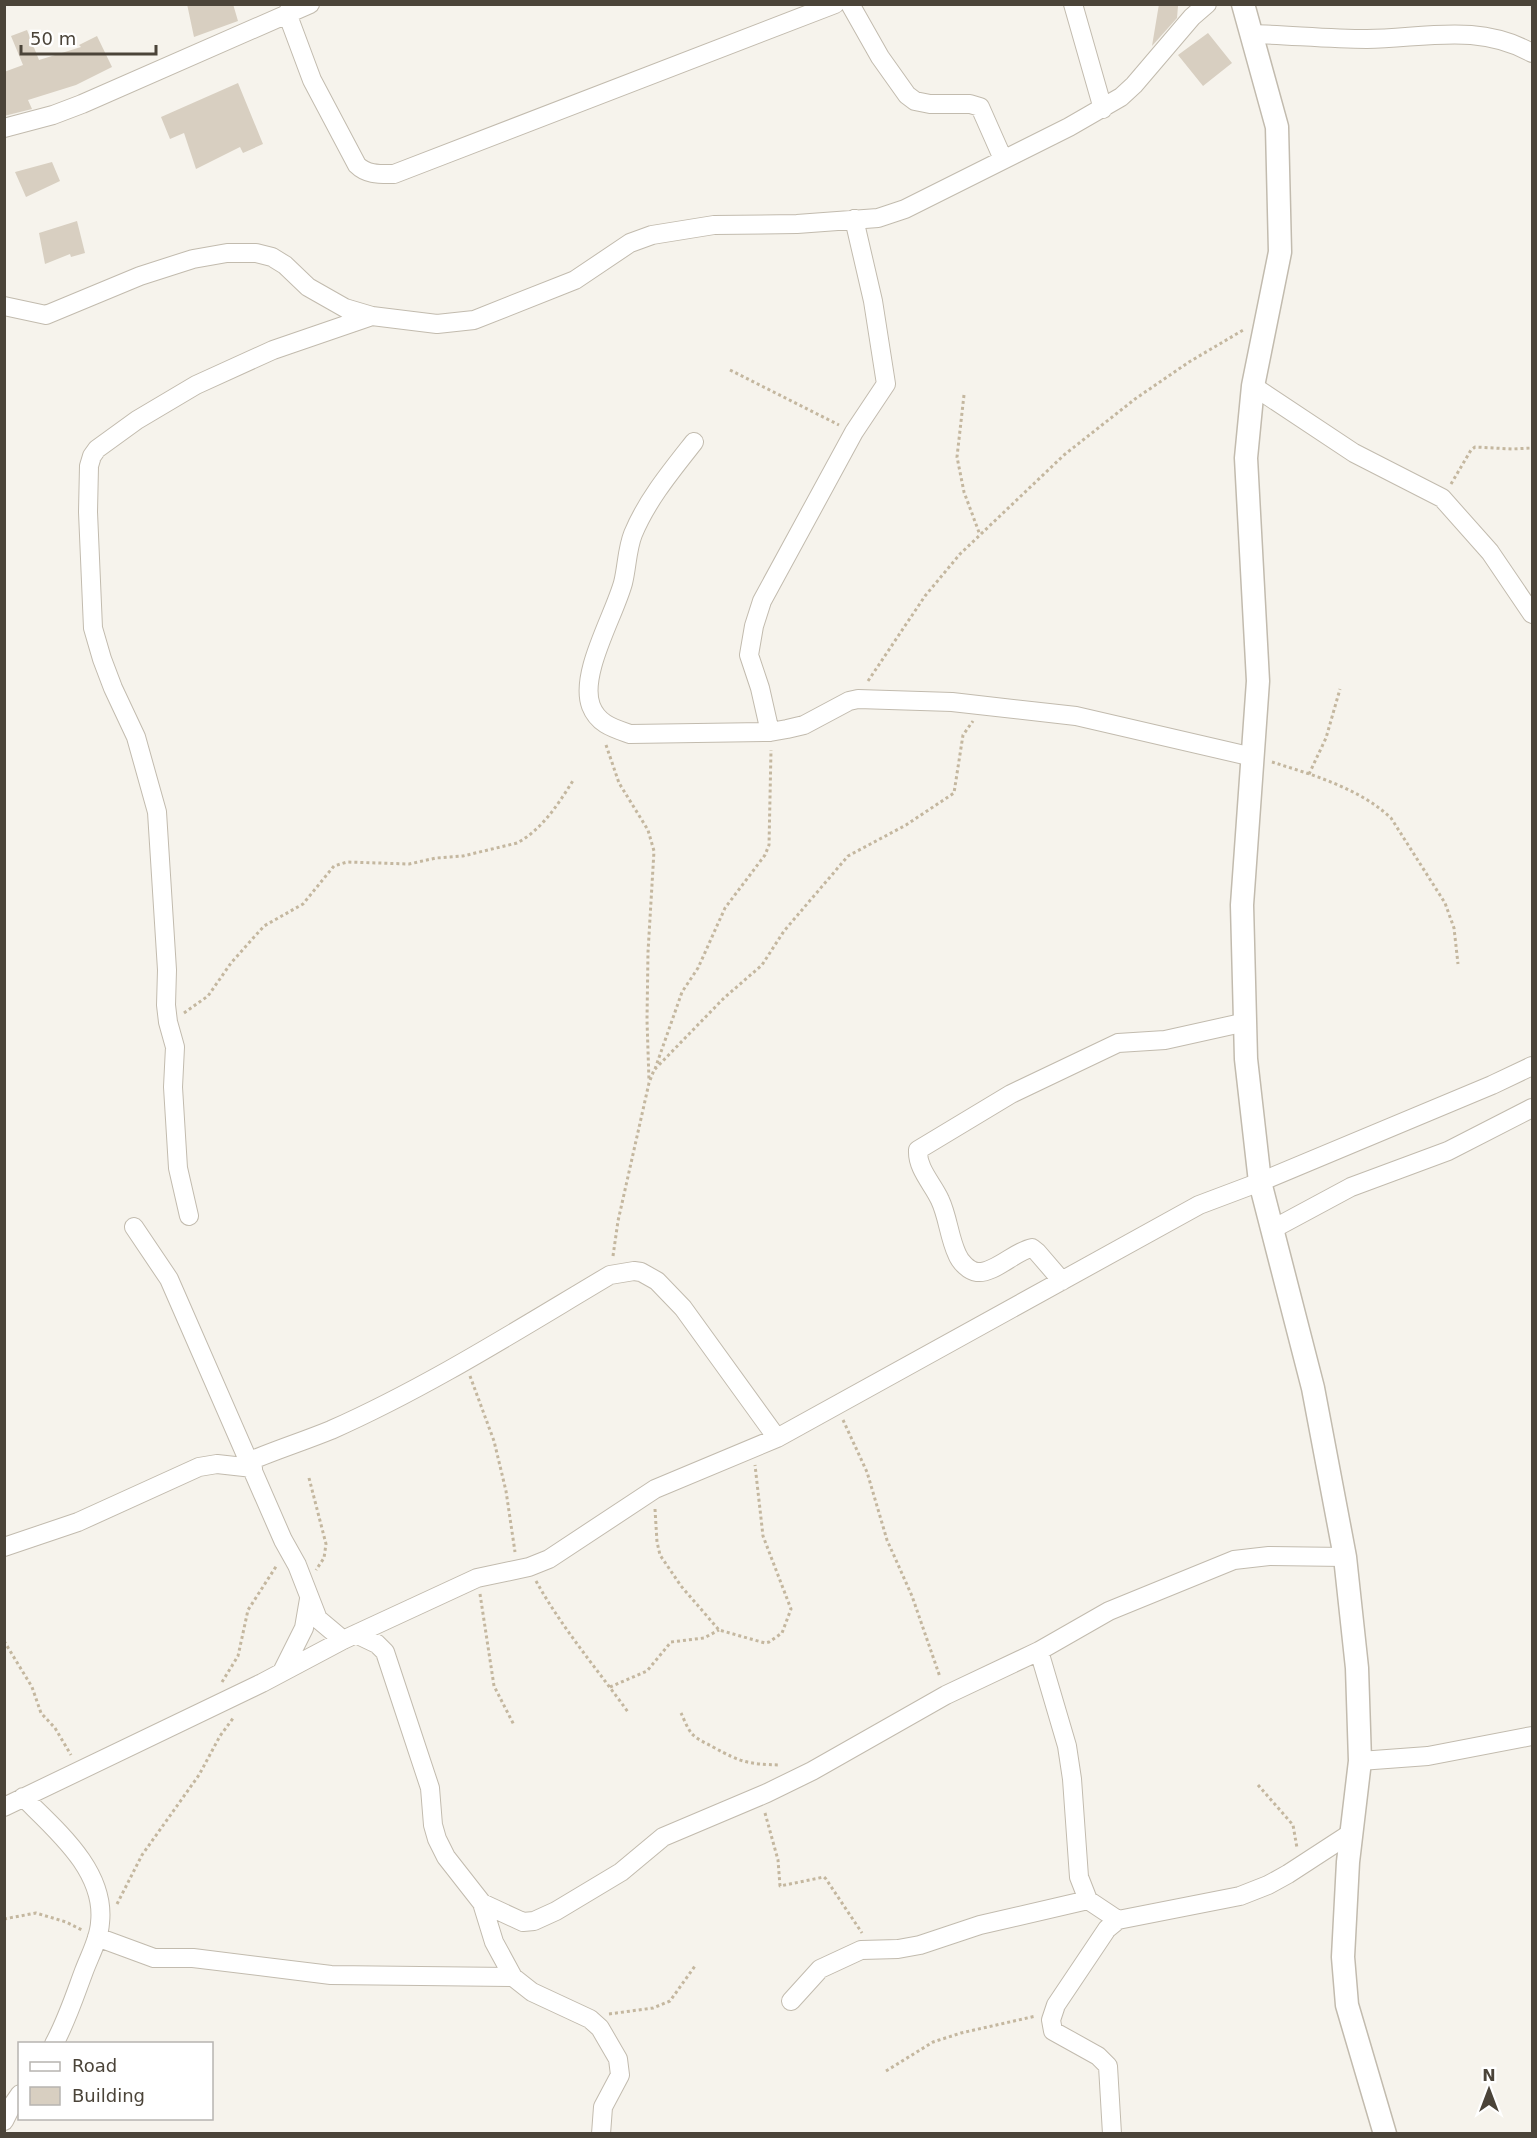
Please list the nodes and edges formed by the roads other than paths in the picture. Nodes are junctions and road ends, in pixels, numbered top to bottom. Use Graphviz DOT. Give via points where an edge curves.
graph roads {
  1 [pos="310,4"];
  2 [pos="835,4"];
  3 [pos="850,4"];
  4 [pos="1073,4"];
  5 [pos="1207,4"];
  6 [pos="1243,4"];
  7 [pos="287,13"];
  8 [pos="1252,33"];
  9 [pos="1533,53"];
  10 [pos="1103,109"];
  11 [pos="4,128"];
  12 [pos="1003,159"];
  13 [pos="854,219"];
  14 [pos="4,306"];
  15 [pos="372,316"];
  16 [pos="1253,386"];
  17 [pos="693,441"];
  18 [pos="1533,614"];
  19 [pos="770,732"];
  20 [pos="1253,756"];
  21 [pos="1245,1022"];
  22 [pos="1533,1066"];
  23 [pos="1533,1108"];
  24 [pos="1260,1182"];
  25 [pos="189,1216"];
  26 [pos="134,1227"];
  27 [pos="1271,1230"];
  28 [pos="1062,1281"];
  29 [pos="777,1438"];
  30 [pos="251,1464"];
  31 [pos="4,1547"];
  32 [pos="1344,1557"];
  33 [pos="308,1592"];
  34 [pos="350,1637"];
  35 [pos="1039,1651"];
  36 [pos="282,1672"];
  37 [pos="1533,1736"];
  38 [pos="1360,1761"];
  39 [pos="23,1797"];
  40 [pos="4,1807"];
  41 [pos="1351,1833"];
  42 [pos="1088,1900"];
  43 [pos="482,1903"];
  44 [pos="1118,1920"];
  45 [pos="98,1938"];
  46 [pos="513,1977"];
  47 [pos="791,2001"];
  48 [pos="55,2042"];
  49 [pos="18,2097"];
  50 [pos="4,2121"];
  51 [pos="601,2133"];
  52 [pos="1112,2133"];
  53 [pos="1385,2133"];
  1 -- 7 [label="street"];
  2 -- 7 [label="street" via="394,174 375,174 357,165 312,80"];
  3 -- 12 [label="street" via="907,95 930,104 980,107"];
  4 -- 10 [label="street"];
  5 -- 10 [label="street" via="1134,85"];
  6 -- 8 [label="street"];
  7 -- 11 [label="street" via="82,104"];
  8 -- 9 [label="street" via="1366,39 1465,33 1499,39"];
  8 -- 16 [label="street" via="1277,126 1280,252"];
  10 -- 12 [label="street"];
  12 -- 13 [label="street" via="905,208 879,218"];
  13 -- 15 [label="street" via="714,225 652,235 630,243 575,280 474,320 437,324"];
  13 -- 19 [label="street" via="873,301 885,388 854,432 762,601 749,647"];
  14 -- 15 [label="street" via="46,315 193,259 256,252 285,265 308,287 345,308"];
  15 -- 25 [label="street" via="273,350 196,385 137,420 92,456 88,512 93,628 113,688 136,738 157,812 167,970 165,997 175,1047 178,1167"];
  16 -- 18 [label="street" via="1354,453 1442,498 1491,552"];
  16 -- 20 [label="street" via="1246,458 1258,681"];
  17 -- 19 [label="street" via="633,534 623,583 594,661 588,695 600,720 630,734"];
  19 -- 20 [label="street" via="804,725 858,699 952,702 1076,716"];
  20 -- 21 [label="street" via="1242,905"];
  21 -- 24 [label="street"];
  21 -- 28 [label="street" via="1165,1040 1118,1043 1011,1094 918,1150 919,1164 941,1201 957,1256 969,1269 990,1269 1032,1248"];
  22 -- 24 [label="street"];
  23 -- 27 [label="street" via="1448,1150 1351,1187"];
  24 -- 27 [label="street"];
  24 -- 28 [label="street" via="1199,1205"];
  26 -- 30 [label="street" via="169,1279"];
  27 -- 32 [label="street" via="1313,1388"];
  28 -- 29 [label="street"];
  29 -- 30 [label="street" via="683,1308 657,1281 634,1271 610,1275 465,1361 330,1430"];
  29 -- 34 [label="street" via="655,1489 549,1559 477,1578"];
  30 -- 31 [label="street" via="199,1467 78,1522"];
  30 -- 33 [label="street"];
  32 -- 35 [label="street" via="1269,1556 1234,1560 1109,1611"];
  32 -- 38 [label="street" via="1357,1668"];
  33 -- 34 [label="street" via="318,1619"];
  33 -- 36 [label="street" via="304,1628"];
  34 -- 36 [label="street"];
  34 -- 43 [label="street" via="377,1644 385,1653 430,1788 437,1839"];
  35 -- 42 [label="street" via="1067,1746 1078,1877"];
  35 -- 43 [label="street" via="946,1695 812,1771 663,1837 621,1872 534,1921 523,1922"];
  36 -- 39 [label="street"];
  37 -- 38 [label="street" via="1428,1756"];
  38 -- 41 [label="street"];
  39 -- 40 [label="street"];
  39 -- 45 [label="street" via="63,1837 91,1876 101,1917"];
  41 -- 44 [label="street" via="1288,1875 1240,1896"];
  41 -- 53 [label="street" via="1343,1957 1347,2005"];
  42 -- 44 [label="street"];
  42 -- 47 [label="street" via="980,1925 920,1945 861,1950 820,1969"];
  43 -- 46 [label="street" via="494,1942"];
  44 -- 52 [label="street" via="1107,1929 1056,2005 1051,2020 1053,2031 1098,2056 1107,2066"];
  45 -- 46 [label="street" via="154,1958 193,1958 331,1975"];
  45 -- 48 [label="street"];
  46 -- 51 [label="street" via="532,1992 590,2019 600,2028 618,2059 620,2075 603,2107"];
  49 -- 50 [label="street"];
}
